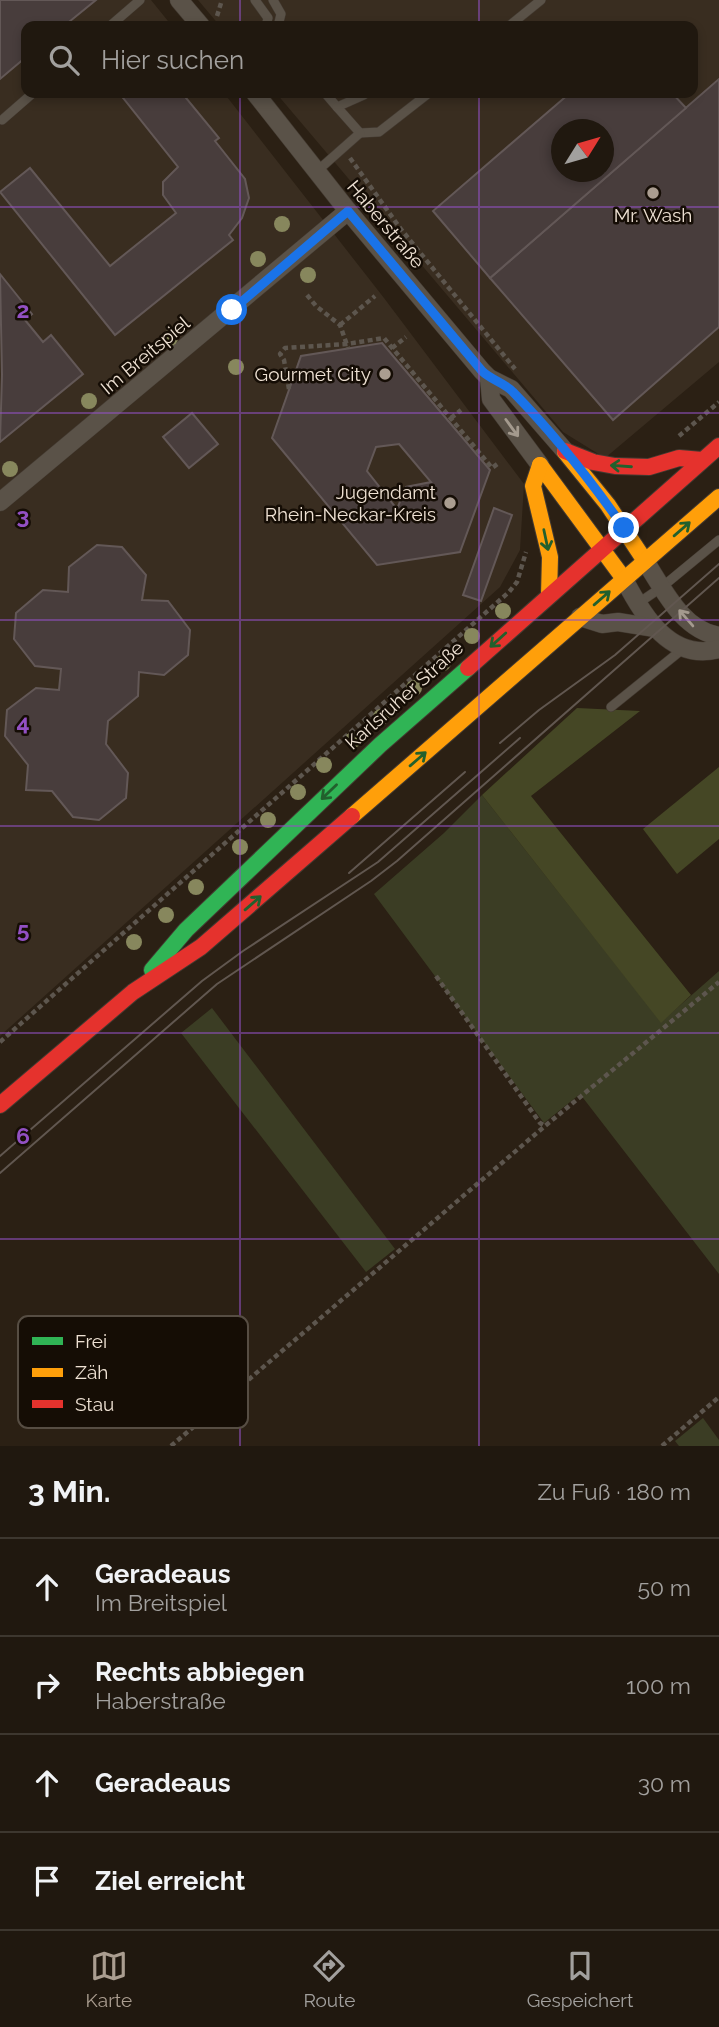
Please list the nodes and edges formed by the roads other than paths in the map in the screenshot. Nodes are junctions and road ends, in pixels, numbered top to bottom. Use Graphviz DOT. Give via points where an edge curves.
graph roads {
  1 [pos="140,0"];
  2 [pos="179,0"];
  3 [pos="255,0"];
  4 [pos="273,0"];
  5 [pos="541,0"];
  6 [pos="116,21"];
  7 [pos="197,21"];
  8 [pos="268,21"];
  9 [pos="279,21"];
  10 [pos="515,21"];
  11 [pos="27,98"];
  12 [pos="265,98"];
  13 [pos="329,98"];
  14 [pos="356,98"];
  15 [pos="423,98"];
  16 [pos="337,107"];
  17 [pos="2,120"];
  18 [pos="360,133"];
  19 [pos="316,172"];
  20 [pos="348,211"];
  21 [pos="489,378"];
  22 [pos="719,446"];
  23 [pos="565,451"];
  24 [pos="702,460"];
  25 [pos="540,465"];
  26 [pos="719,497"];
  27 [pos="0,502"];
  28 [pos="624,528"];
  29 [pos="719,540"];
  30 [pos="602,548"];
  31 [pos="645,561"];
  32 [pos="624,579"];
  33 [pos="662,587"];
  34 [pos="549,595"];
  35 [pos="637,604"];
  36 [pos="580,617"];
  37 [pos="655,628"];
  38 [pos="719,636"];
  39 [pos="680,647"];
  40 [pos="719,649"];
  41 [pos="611,708"];
  42 [pos="133,992"];
  43 [pos="0,1105"];
  1 -- 6 [label="lane"];
  2 -- 7 [label="street"];
  3 -- 8 [label="lane"];
  4 -- 9 [label="lane" via="281,14"];
  5 -- 10 [label="lane"];
  11 -- 17 [label="lane"];
  12 -- 19 [label="street, Haberstraße"];
  13 -- 16 [label="lane"];
  14 -- 16 [label="lane"];
  15 -- 18 [label="lane" via="379,132"];
  16 -- 18 [label="lane"];
  18 -- 19 [label="lane"];
  19 -- 20 [label="street, Haberstraße"];
  20 -- 21 [label="street, Haberstraße"];
  20 -- 27 [label="street, Im Breitspiel"];
  21 -- 23 [label="street, Haberstraße" via="511,389"];
  21 -- 25 [label="street, Haberstraße, one-way" via="491,399"];
  22 -- 24 [label="main road, Karlsruher Straße"];
  24 -- 23 [label="main road, one-way" via="679,458 649,467 615,466"];
  23 -- 28 [label="main road"];
  24 -- 28 [label="main road, Karlsruher Straße"];
  25 -- 30 [label="main road"];
  25 -- 34 [label="main road, one-way" via="533,486 548,546"];
  31 -- 26 [label="main road, Karlsruher Straße, one-way"];
  28 -- 30 [label="main road, Karlsruher Straße"];
  28 -- 31 [label="main road"];
  29 -- 33 [label="lane"];
  30 -- 32 [label="main road"];
  30 -- 34 [label="main road, Karlsruher Straße"];
  31 -- 32 [label="main road, Karlsruher Straße"];
  31 -- 33 [label="street"];
  32 -- 35 [label="street"];
  36 -- 32 [label="main road, Karlsruher Straße, one-way"];
  33 -- 35 [label="lane"];
  38 -- 33 [label="street, one-way" via="690,625"];
  34 -- 42 [label="main road, Karlsruher Straße, one-way" via="340,782 186,930"];
  35 -- 37 [label="street"];
  36 -- 37 [label="street" via="602,624 629,622"];
  42 -- 36 [label="main road, Karlsruher Straße, one-way" via="201,947"];
  37 -- 39 [label="street"];
  39 -- 40 [label="street" via="704,652"];
  39 -- 41 [label="lane"];
  42 -- 43 [label="main road, Karlsruher Straße"];
}
